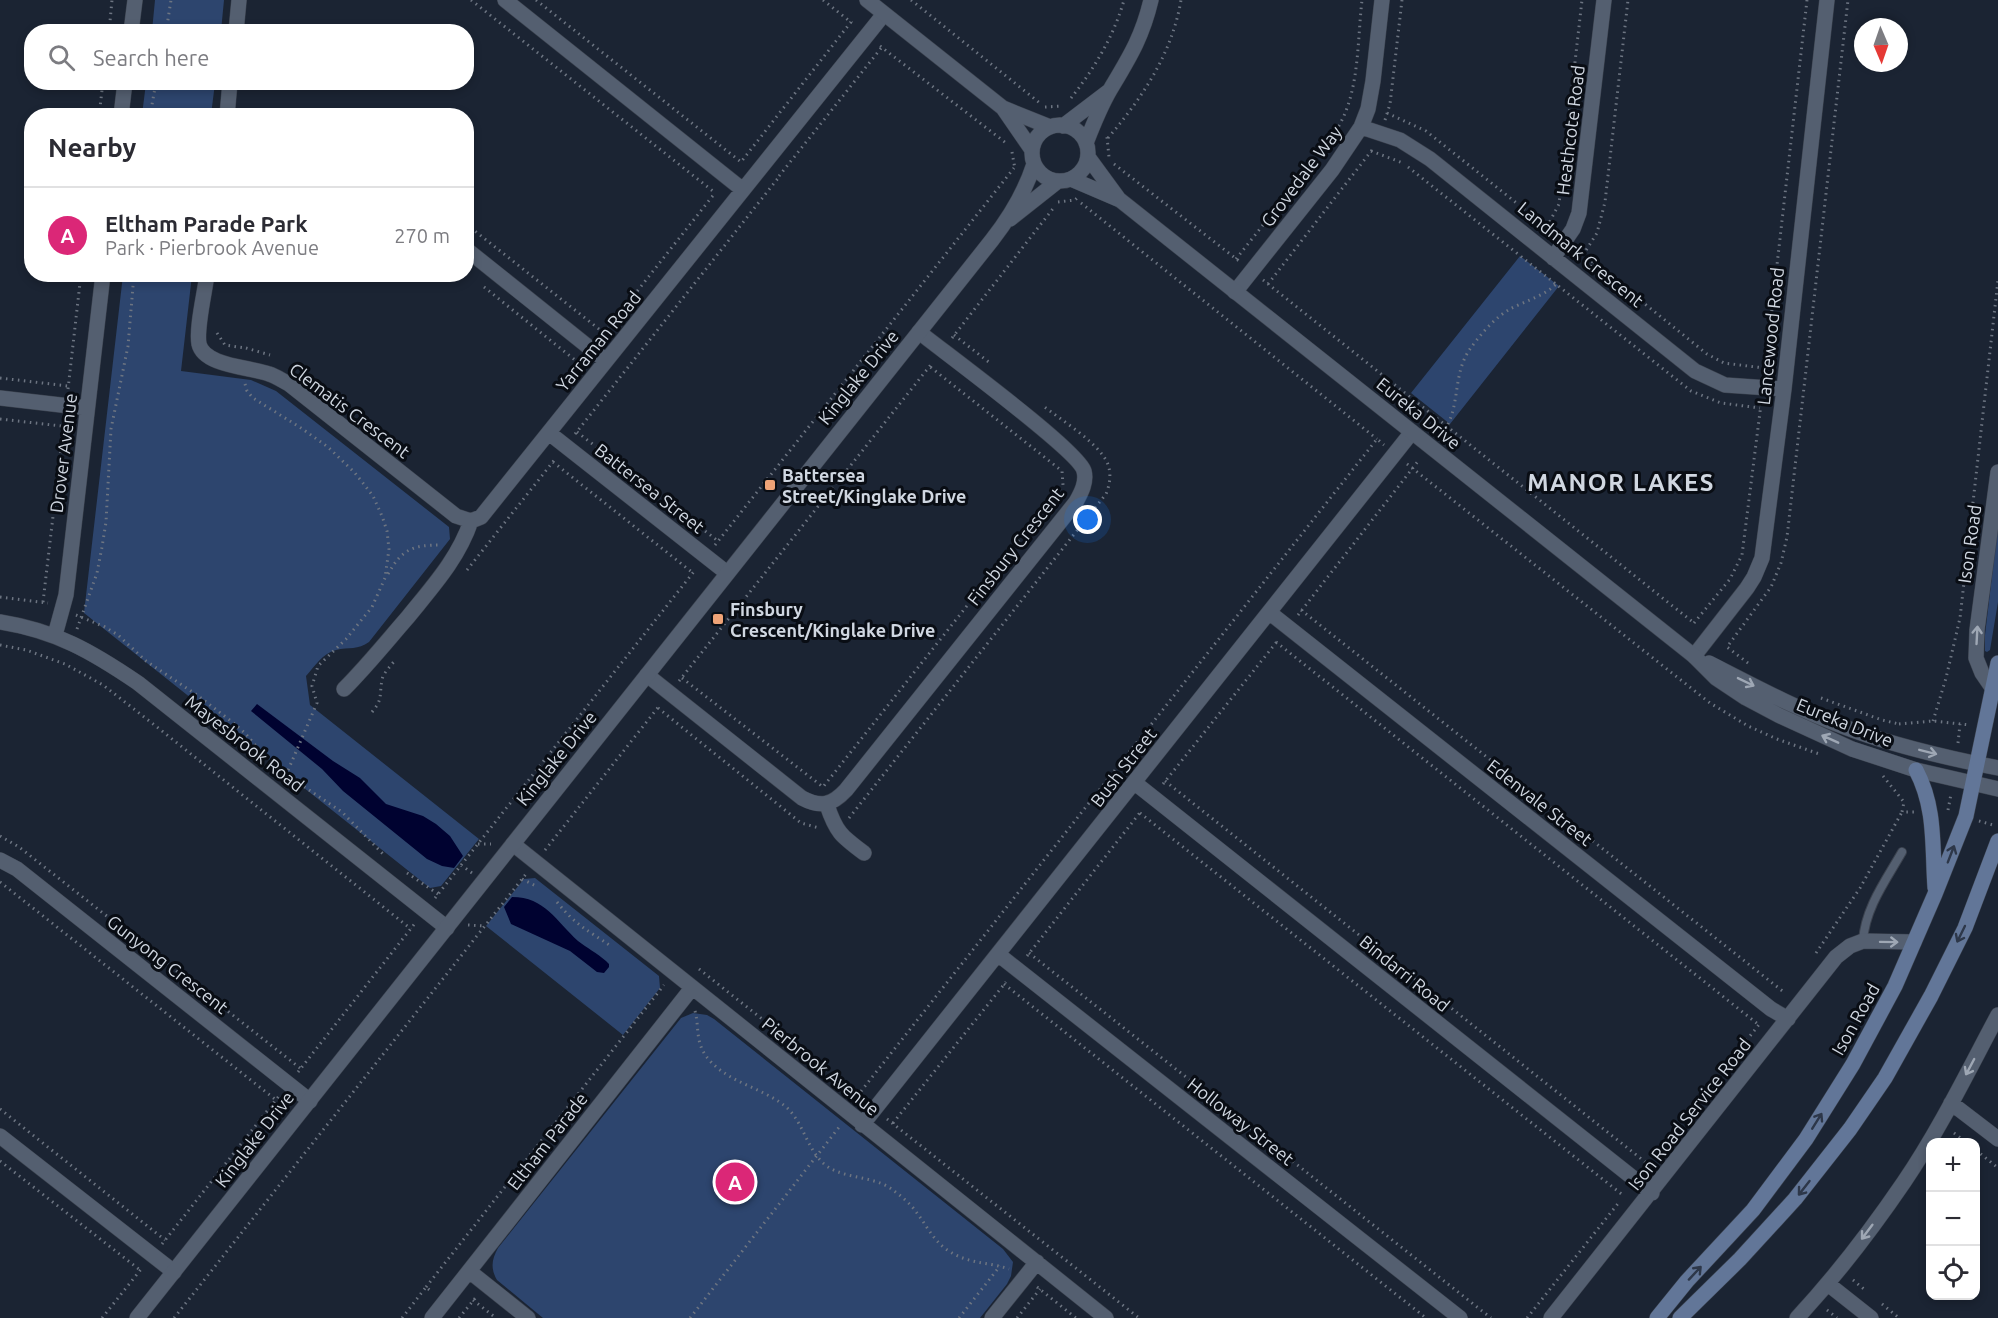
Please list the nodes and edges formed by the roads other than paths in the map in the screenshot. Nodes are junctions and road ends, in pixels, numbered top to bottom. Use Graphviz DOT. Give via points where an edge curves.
graph roads {
  1 [pos="135,0"];
  2 [pos="239,0"];
  3 [pos="505,0"];
  4 [pos="867,0"];
  5 [pos="1151,0"];
  6 [pos="1382,0"];
  7 [pos="1605,0"];
  8 [pos="1827,0"];
  9 [pos="884,14"];
  10 [pos="132,24"];
  11 [pos="237,24"];
  12 [pos="124,90"];
  13 [pos="229,90"];
  14 [pos="1110,90"];
  15 [pos="122,108"];
  16 [pos="228,108"];
  17 [pos="1003,108"];
  18 [pos="1057,126"];
  19 [pos="1362,127"];
  20 [pos="1087,150"];
  21 [pos="1033,157"];
  22 [pos="1064,180"];
  23 [pos="743,190"];
  24 [pos="1120,200"];
  25 [pos="1006,222"];
  26 [pos="474,255"];
  27 [pos="1553,258"];
  28 [pos="102,282"];
  29 [pos="206,282"];
  30 [pos="1235,292"];
  31 [pos="919,332"];
  32 [pos="606,361"];
  33 [pos="1784,390"];
  34 [pos="0,398"];
  35 [pos="87,408"];
  36 [pos="1412,432"];
  37 [pos="549,433"];
  38 [pos="1998,472"];
  39 [pos="471,521"];
  40 [pos="727,573"];
  41 [pos="1269,612"];
  42 [pos="0,622"];
  43 [pos="55,635"];
  44 [pos="1694,656"];
  45 [pos="1998,663"];
  46 [pos="647,675"];
  47 [pos="344,689"];
  48 [pos="1993,689"];
  49 [pos="1978,764"];
  50 [pos="1998,768"];
  51 [pos="1916,770"];
  52 [pos="1136,783"];
  53 [pos="1973,783"];
  54 [pos="1998,789"];
  55 [pos="826,805"];
  56 [pos="1998,841"];
  57 [pos="513,844"];
  58 [pos="1902,852"];
  59 [pos="864,853"];
  60 [pos="0,860"];
  61 [pos="1996,861"];
  62 [pos="1935,894"];
  63 [pos="447,928"];
  64 [pos="1863,941"];
  65 [pos="1914,942"];
  66 [pos="999,955"];
  67 [pos="688,994"];
  68 [pos="1998,1015"];
  69 [pos="1788,1019"];
  70 [pos="310,1101"];
  71 [pos="1951,1103"];
  72 [pos="862,1125"];
  73 [pos="0,1136"];
  74 [pos="1998,1139"];
  75 [pos="1652,1193"];
  76 [pos="1036,1262"];
  77 [pos="469,1271"];
  78 [pos="174,1272"];
  79 [pos="1828,1284"];
  80 [pos="137,1318"];
  81 [pos="432,1318"];
  82 [pos="528,1318"];
  83 [pos="992,1318"];
  84 [pos="1106,1318"];
  85 [pos="1460,1318"];
  86 [pos="1551,1318"];
  87 [pos="1657,1318"];
  88 [pos="1680,1318"];
  89 [pos="1797,1318"];
  90 [pos="1871,1318"];
  1 -- 10 [label="street"];
  2 -- 11 [label="street"];
  3 -- 23 [label="street"];
  4 -- 9 [label="street"];
  5 -- 14 [label="street" via="1138,42"];
  6 -- 19 [label="street, Grovedale Way" via="1372,89"];
  7 -- 27 [label="street, Heathcote Road" via="1581,205 1577,220"];
  8 -- 33 [label="street, Lancewood Road"];
  9 -- 17 [label="street"];
  9 -- 23 [label="street, Yarraman Road"];
  12 -- 15 [label="street"];
  13 -- 16 [label="street"];
  14 -- 18 [label="street" via="1071,110"];
  14 -- 20 [label="street"];
  17 -- 18 [label="street" via="1034,122"];
  17 -- 21 [label="street"];
  18 -- 20 [label="street" via="1077,131"];
  18 -- 21 [label="street" via="1038,136"];
  19 -- 27 [label="street, Landmark Crescent" via="1414,147"];
  19 -- 30 [label="street, Grovedale Way"];
  20 -- 22 [label="street" via="1085,166"];
  20 -- 24 [label="street, Eureka Drive"];
  21 -- 22 [label="street" via="1044,176"];
  21 -- 25 [label="street, Kinglake Drive" via="1029,180"];
  22 -- 24 [label="street, Eureka Drive" via="1088,185"];
  22 -- 25 [label="street, Kinglake Drive"];
  23 -- 32 [label="street, Yarraman Road"];
  24 -- 30 [label="street, Eureka Drive"];
  25 -- 31 [label="street, Kinglake Drive"];
  26 -- 32 [label="street"];
  27 -- 33 [label="street, Landmark Crescent" via="1695,371 1725,385"];
  28 -- 35 [label="street, Drover Avenue"];
  29 -- 39 [label="street, Clematis Crescent" via="199,338 203,353 289,384 456,516"];
  30 -- 36 [label="street, Eureka Drive"];
  31 -- 40 [label="street, Kinglake Drive"];
  31 -- 55 [label="street, Finsbury Crescent" via="1071,454 1085,472 1084,486 1076,502 846,790"];
  32 -- 37 [label="street, Yarraman Road"];
  33 -- 44 [label="street, Lancewood Road" via="1762,558 1748,588"];
  34 -- 35 [label="street"];
  35 -- 43 [label="street, Drover Avenue" via="62,610"];
  36 -- 41 [label="street, Bush Street"];
  36 -- 44 [label="street, Eureka Drive"];
  37 -- 39 [label="street, Yarraman Road" via="481,518"];
  37 -- 40 [label="street, Battersea Street"];
  48 -- 38 [label="street, Ison Road, one-way" via="1976,658"];
  39 -- 47 [label="street, Yarraman Road" via="446,571"];
  40 -- 46 [label="street, Kinglake Drive"];
  41 -- 52 [label="street, Bush Street"];
  41 -- 69 [label="street, Edenvale Street"];
  42 -- 43 [label="street, Mayesbrook Road"];
  43 -- 63 [label="street, Mayesbrook Road" via="138,683"];
  44 -- 49 [label="street, Eureka Drive, one-way" via="1845,727 1884,741"];
  51 -- 44 [label="street, Eureka Drive, one-way" via="1852,749 1778,715 1716,678"];
  45 -- 48 [label="main road, Ison Road"];
  46 -- 55 [label="street" via="802,798"];
  46 -- 57 [label="street, Kinglake Drive"];
  48 -- 49 [label="main road, Ison Road"];
  49 -- 50 [label="street, Eureka Drive"];
  49 -- 53 [label="main road, Ison Road"];
  51 -- 53 [label="street, Eureka Drive"];
  51 -- 62 [label="main road" via="1932,812"];
  52 -- 66 [label="street, Bush Street"];
  52 -- 75 [label="street, Bindarri Road"];
  53 -- 54 [label="street, Eureka Drive"];
  62 -- 53 [label="main road, Ison Road, one-way" via="1966,816"];
  55 -- 59 [label="street" via="834,826"];
  56 -- 61 [label="main road"];
  57 -- 63 [label="street, Kinglake Drive"];
  57 -- 67 [label="street, Pierbrook Avenue"];
  58 -- 64 [label="lane" via="1864,924"];
  60 -- 70 [label="street, Gunyong Crescent" via="27,877"];
  61 -- 88 [label="main road, one-way" via="1931,996 1885,1078 1850,1129 1796,1199"];
  62 -- 65 [label="main road, Ison Road"];
  63 -- 70 [label="street, Kinglake Drive"];
  64 -- 65 [label="street, one-way"];
  64 -- 69 [label="street, Ison Road Service Road" via="1836,957"];
  87 -- 65 [label="main road, Ison Road, one-way" via="1753,1210 1806,1139 1853,1064"];
  66 -- 72 [label="street, Bush Street"];
  66 -- 85 [label="street, Holloway Street"];
  67 -- 72 [label="street, Pierbrook Avenue"];
  67 -- 77 [label="street, Eltham Parade"];
  68 -- 71 [label="street, one-way"];
  69 -- 75 [label="street, Ison Road Service Road"];
  70 -- 78 [label="street, Kinglake Drive"];
  71 -- 74 [label="street"];
  71 -- 79 [label="street, one-way" via="1905,1181"];
  72 -- 76 [label="street, Pierbrook Avenue"];
  73 -- 78 [label="street"];
  75 -- 86 [label="street, Ison Road Service Road"];
  76 -- 83 [label="street"];
  76 -- 84 [label="street, Pierbrook Avenue"];
  77 -- 81 [label="street, Eltham Parade"];
  77 -- 82 [label="street"];
  78 -- 80 [label="street, Kinglake Drive"];
  79 -- 89 [label="street"];
  79 -- 90 [label="street"];
}
